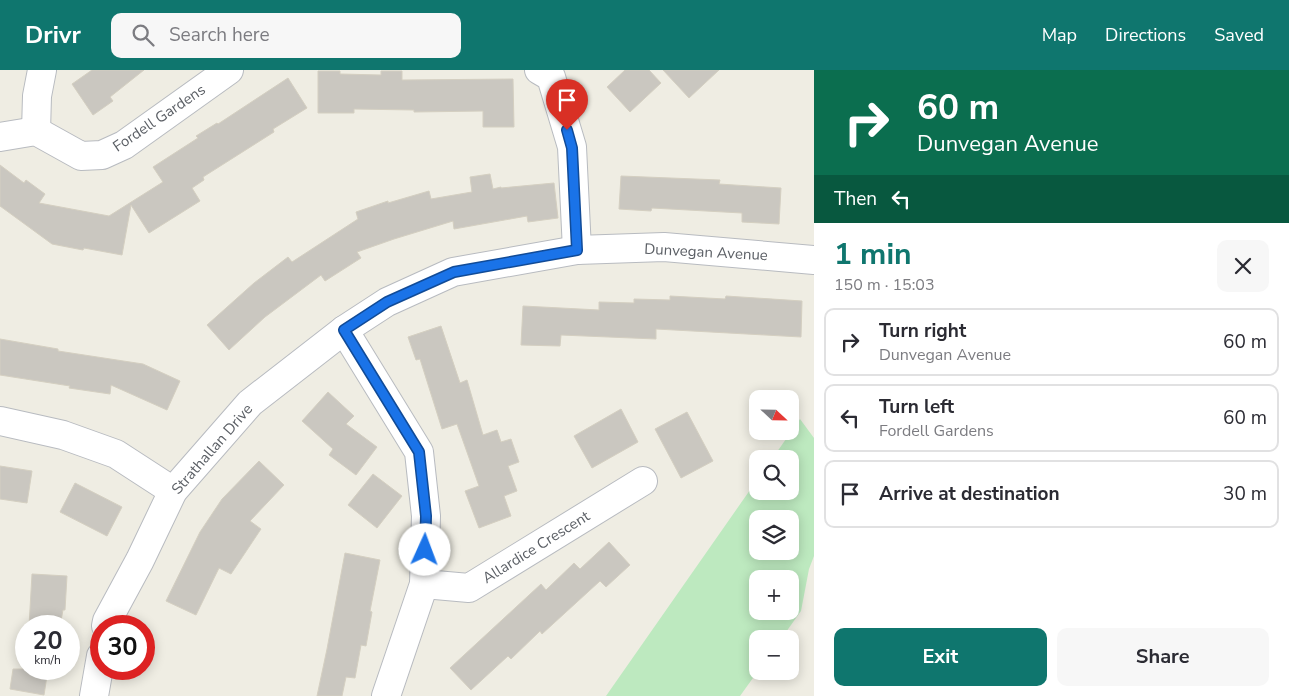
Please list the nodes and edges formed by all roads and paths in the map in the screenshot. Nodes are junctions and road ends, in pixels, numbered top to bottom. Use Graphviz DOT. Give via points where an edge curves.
graph roads {
  1 [pos="229,70"];
  2 [pos="549,72"];
  3 [pos="40,83"];
  4 [pos="36,131"];
  5 [pos="1,136"];
  6 [pos="577,250"];
  7 [pos="814,260"];
  8 [pos="344,330"];
  9 [pos="0,421"];
  10 [pos="643,481"];
  11 [pos="173,491"];
  12 [pos="424,584"];
  13 [pos="110,615"];
  14 [pos="97,680"];
  15 [pos="94,696"];
  16 [pos="386,696"];
  1 -- 4 [label="street, Fordell Gardens" via="124,145 102,155 81,156"];
  2 -- 6 [label="street" via="572,148"];
  3 -- 4 [label="street"];
  4 -- 5 [label="street"];
  6 -- 7 [label="street, Dunvegan Avenue" via="664,247"];
  6 -- 8 [label="street, Dunvegan Avenue" via="454,272 387,302"];
  8 -- 11 [label="street, Strathallan Drive" via="250,403"];
  8 -- 12 [label="street" via="419,452 426,516"];
  9 -- 11 [label="street" via="63,435 116,454"];
  10 -- 12 [label="street, Allardice Crescent" via="469,588"];
  11 -- 13 [label="street, Strathallan Drive"];
  12 -- 16 [label="street"];
  14 -- 15 [label="street"];
}
